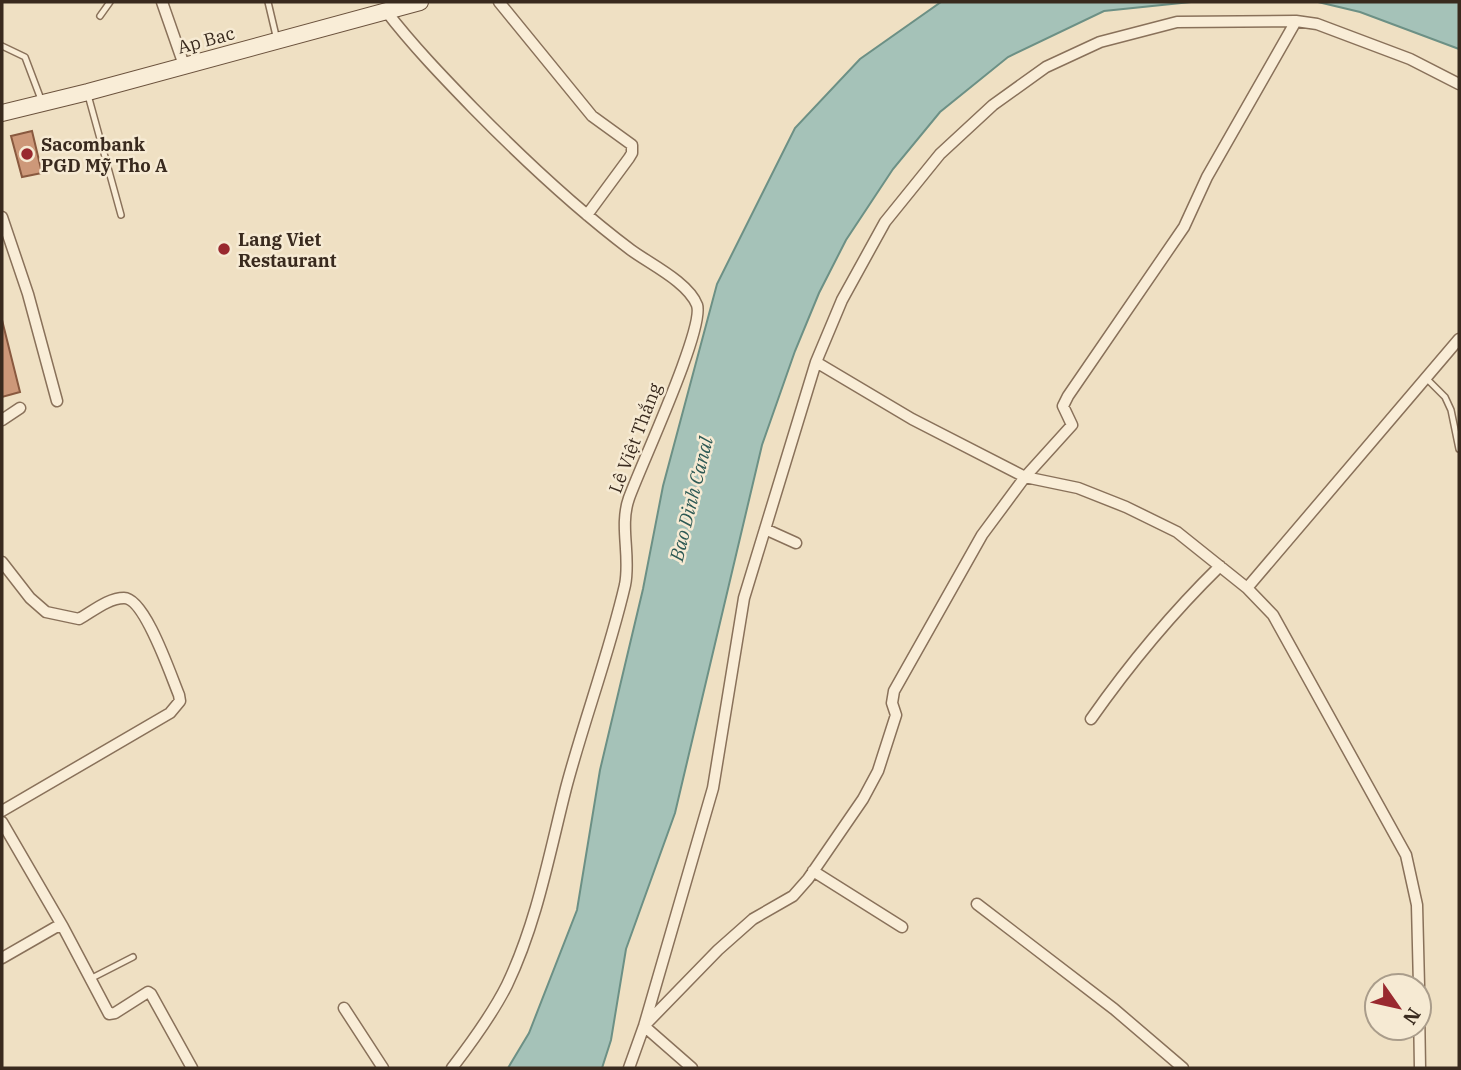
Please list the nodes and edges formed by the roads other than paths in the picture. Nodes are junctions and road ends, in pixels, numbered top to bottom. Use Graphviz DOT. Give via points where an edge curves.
graph roads {
  1 [pos="110,2"];
  2 [pos="162,2"];
  3 [pos="268,2"];
  4 [pos="420,2"];
  5 [pos="499,2"];
  6 [pos="386,11"];
  7 [pos="100,16"];
  8 [pos="1296,21"];
  9 [pos="277,40"];
  10 [pos="2,46"];
  11 [pos="184,65"];
  12 [pos="1459,84"];
  13 [pos="88,92"];
  14 [pos="42,103"];
  15 [pos="2,113"];
  16 [pos="121,215"];
  17 [pos="587,215"];
  18 [pos="2,217"];
  19 [pos="1459,339"];
  20 [pos="816,362"];
  21 [pos="1426,378"];
  22 [pos="57,401"];
  23 [pos="20,408"];
  24 [pos="2,420"];
  25 [pos="1459,450"];
  26 [pos="1025,477"];
  27 [pos="765,528"];
  28 [pos="796,543"];
  29 [pos="2,562"];
  30 [pos="1220,566"];
  31 [pos="1247,588"];
  32 [pos="1091,719"];
  33 [pos="2,811"];
  34 [pos="2,822"];
  35 [pos="813,871"];
  36 [pos="978,904"];
  37 [pos="63,927"];
  38 [pos="902,927"];
  39 [pos="133,957"];
  40 [pos="2,958"];
  41 [pos="1419,972"];
  42 [pos="90,978"];
  43 [pos="344,1009"];
  44 [pos="644,1026"];
  45 [pos="1420,1042"];
  46 [pos="192,1068"];
  47 [pos="383,1068"];
  48 [pos="452,1068"];
  49 [pos="629,1068"];
  50 [pos="692,1068"];
  51 [pos="1183,1068"];
  52 [pos="1420,1068"];
  1 -- 7 [label="lane"];
  2 -- 11 [label="street"];
  3 -- 9 [label="lane"];
  4 -- 6 [label="main road, Ap Bac"];
  5 -- 17 [label="street" via="585,109 632,145 629,159"];
  6 -- 9 [label="main road, Ap Bac"];
  6 -- 17 [label="street, Lê Việt Thắng" via="418,51 528,164"];
  8 -- 12 [label="street" via="1329,28"];
  8 -- 20 [label="street" via="1177,22 1100,42 1035,74 940,153 885,222 842,300"];
  8 -- 26 [label="street" via="1207,177 1184,227 1068,396 1063,406 1072,425"];
  9 -- 11 [label="main road, Ap Bac"];
  10 -- 14 [label="lane" via="25,57"];
  11 -- 13 [label="main road, Ap Bac"];
  13 -- 14 [label="main road, Ap Bac"];
  13 -- 16 [label="lane"];
  14 -- 15 [label="main road, Ap Bac"];
  17 -- 48 [label="street, Lê Việt Thắng" via="686,288 698,317 654,443 628,500 626,580 530,930 506,987"];
  18 -- 22 [label="street"];
  19 -- 21 [label="street"];
  20 -- 26 [label="street" via="912,419"];
  20 -- 27 [label="street"];
  21 -- 25 [label="lane" via="1451,410"];
  21 -- 31 [label="street"];
  23 -- 24 [label="street"];
  26 -- 30 [label="street" via="1078,488 1126,507 1177,532"];
  26 -- 35 [label="street" via="974,547 894,691 896,715 878,771"];
  27 -- 28 [label="street"];
  27 -- 44 [label="street" via="737,633 713,788"];
  29 -- 33 [label="street" via="46,612 79,619 114,599 133,601 147,620 180,701 170,713"];
  30 -- 31 [label="street"];
  30 -- 32 [label="street" via="1161,626"];
  31 -- 41 [label="street" via="1273,615 1406,855 1417,905"];
  34 -- 37 [label="street"];
  35 -- 38 [label="street"];
  35 -- 44 [label="street" via="793,895 753,919 718,950"];
  36 -- 51 [label="street"];
  37 -- 40 [label="street" via="56,926"];
  37 -- 42 [label="street"];
  39 -- 42 [label="lane"];
  42 -- 46 [label="street" via="109,1014 151,994"];
  43 -- 47 [label="street"];
  44 -- 49 [label="street"];
  44 -- 50 [label="street"];
  45 -- 52 [label="street"];
}
